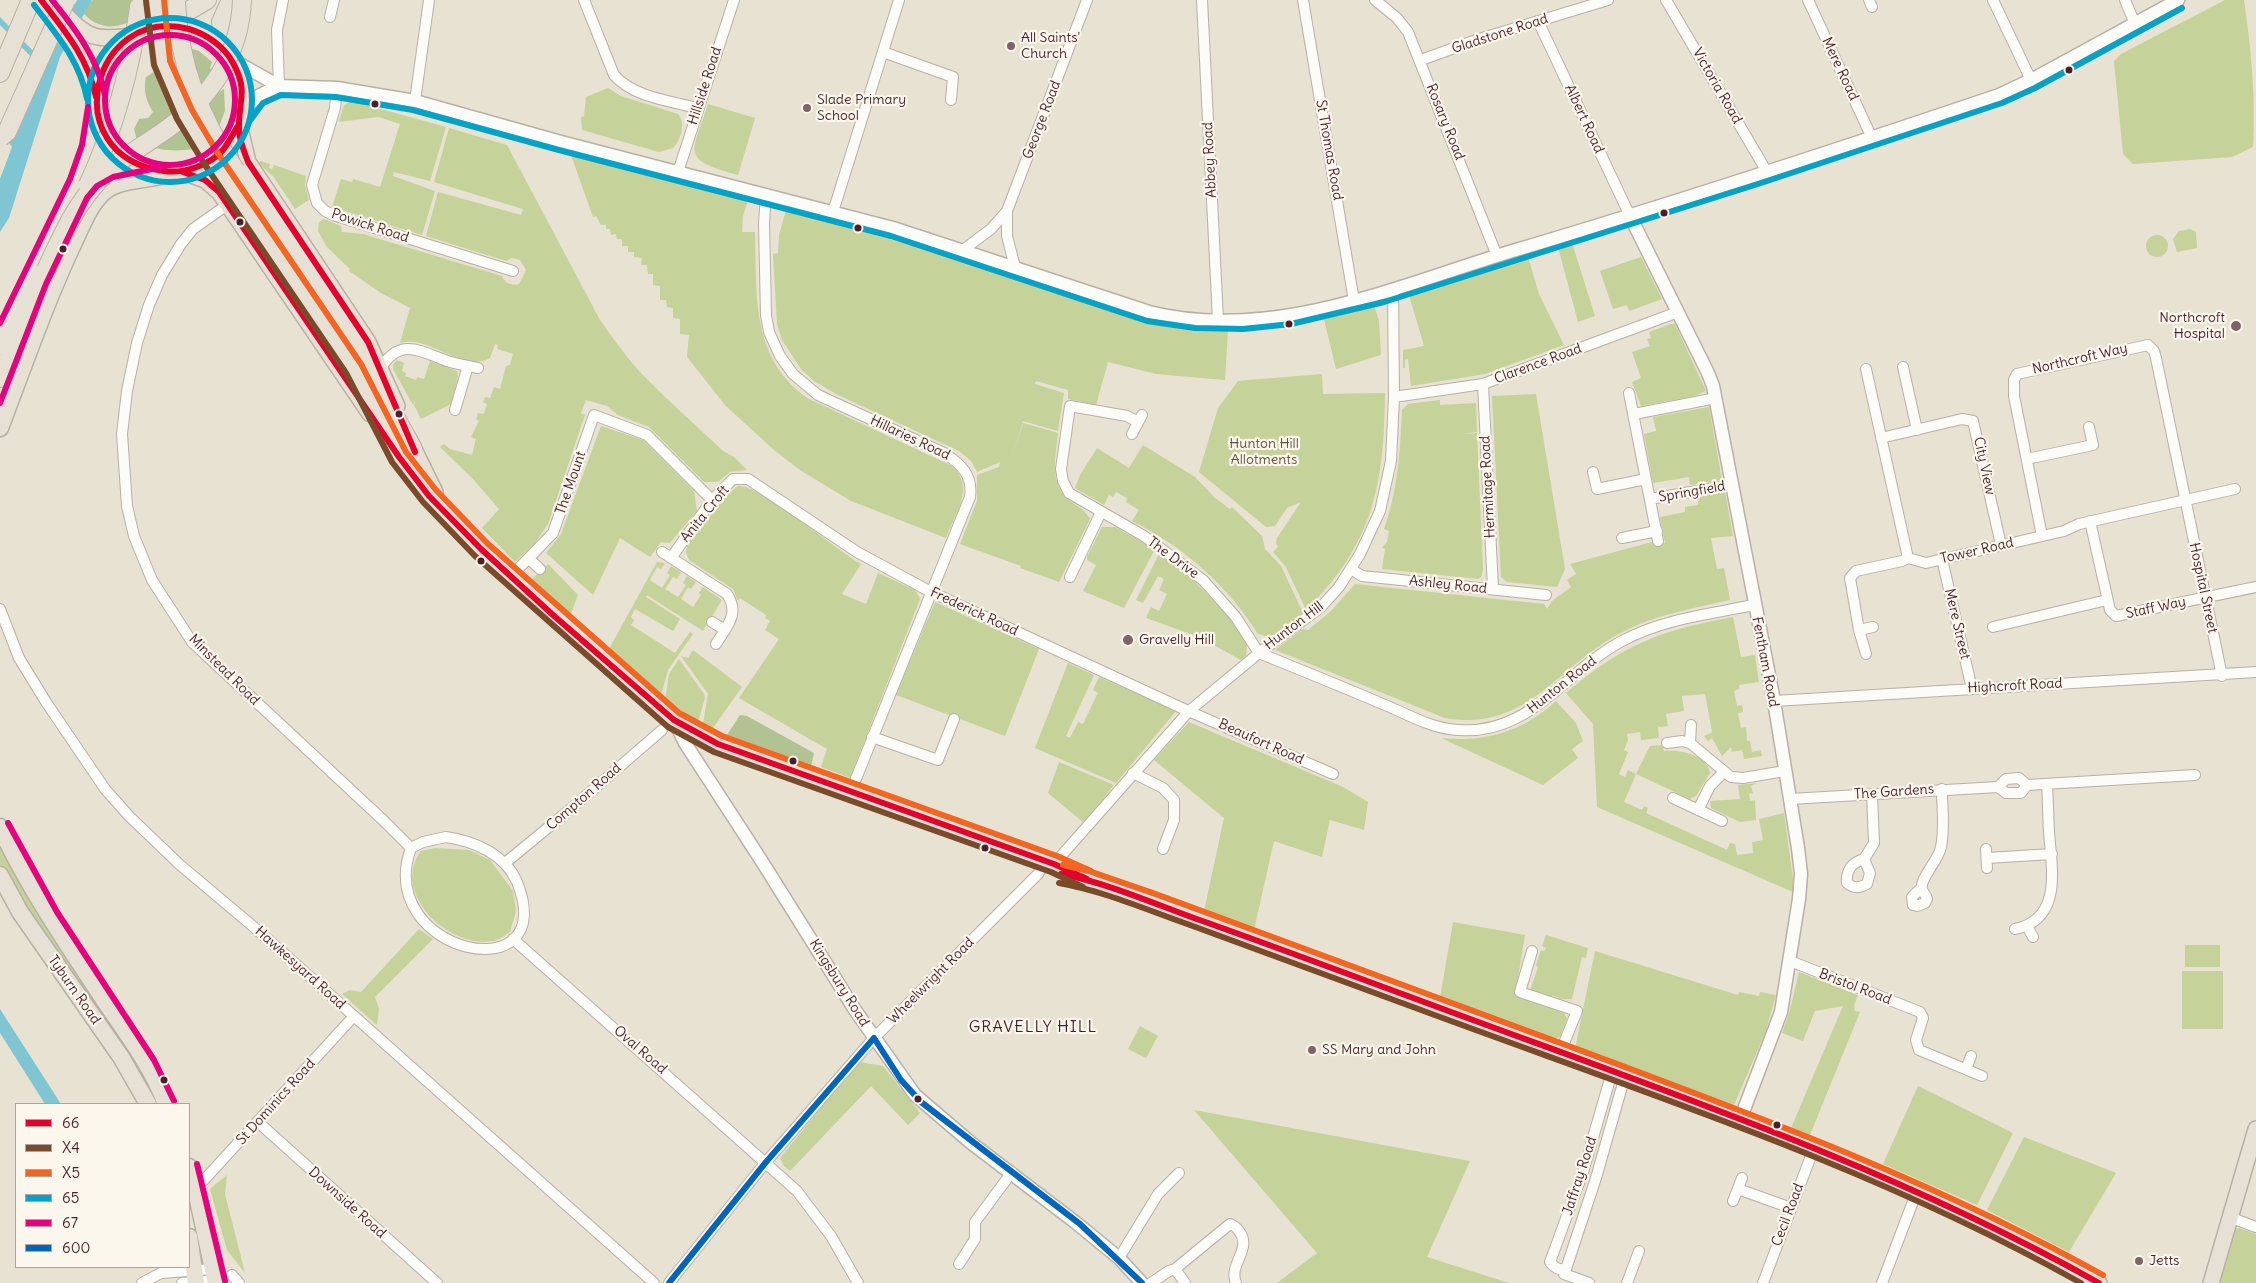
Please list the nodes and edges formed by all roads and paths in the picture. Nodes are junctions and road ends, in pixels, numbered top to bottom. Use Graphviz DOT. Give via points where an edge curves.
graph roads {
  1 [pos="22,0"];
  2 [pos="31,0"];
  3 [pos="41,0"];
  4 [pos="207,0"];
  5 [pos="231,0"];
  6 [pos="242,0"];
  7 [pos="283,0"];
  8 [pos="334,0"];
  9 [pos="429,0"];
  10 [pos="584,0"];
  11 [pos="734,0"];
  12 [pos="899,0"];
  13 [pos="1087,0"];
  14 [pos="1202,0"];
  15 [pos="1303,0"];
  16 [pos="1375,0"];
  17 [pos="1608,0"];
  18 [pos="1666,0"];
  19 [pos="1808,0"];
  20 [pos="1993,0"];
  21 [pos="2125,0"];
  22 [pos="2178,0"];
  23 [pos="176,1"];
  24 [pos="147,3"];
  25 [pos="60,7"];
  26 [pos="330,17"];
  27 [pos="1538,21"];
  28 [pos="2136,24"];
  29 [pos="162,26"];
  30 [pos="75,33"];
  31 [pos="132,36"];
  32 [pos="883,52"];
  33 [pos="0,56"];
  34 [pos="229,56"];
  35 [pos="1420,60"];
  36 [pos="0,73"];
  37 [pos="2031,80"];
  38 [pos="279,86"];
  39 [pos="337,88"];
  40 [pos="951,100"];
  41 [pos="415,101"];
  42 [pos="97,102"];
  43 [pos="698,108"];
  44 [pos="240,121"];
  45 [pos="0,126"];
  46 [pos="0,138"];
  47 [pos="1872,138"];
  48 [pos="678,172"];
  49 [pos="1767,172"];
  50 [pos="176,173"];
  51 [pos="230,175"];
  52 [pos="766,194"];
  53 [pos="227,205"];
  54 [pos="1007,211"];
  55 [pos="833,212"];
  56 [pos="1630,216"];
  57 [pos="963,250"];
  58 [pos="1497,256"];
  59 [pos="1015,266"];
  60 [pos="513,271"];
  61 [pos="1393,290"];
  62 [pos="22,294"];
  63 [pos="1354,301"];
  64 [pos="1678,312"];
  65 [pos="1218,320"];
  66 [pos="0,346"];
  67 [pos="468,366"];
  68 [pos="1903,367"];
  69 [pos="381,368"];
  70 [pos="478,368"];
  71 [pos="1866,369"];
  72 [pos="0,378"];
  73 [pos="1483,384"];
  74 [pos="1629,393"];
  75 [pos="1394,397"];
  76 [pos="1716,398"];
  77 [pos="455,410"];
  78 [pos="1634,414"];
  79 [pos="2089,427"];
  80 [pos="0,428"];
  81 [pos="1917,430"];
  82 [pos="1132,434"];
  83 [pos="1881,438"];
  84 [pos="406,453"];
  85 [pos="2027,459"];
  86 [pos="1593,472"];
  87 [pos="1646,479"];
  88 [pos="1733,485"];
  89 [pos="2235,489"];
  90 [pos="770,492"];
  91 [pos="1650,499"];
  92 [pos="712,500"];
  93 [pos="2185,500"];
  94 [pos="1101,512"];
  95 [pos="2090,521"];
  96 [pos="2042,536"];
  97 [pos="1622,538"];
  98 [pos="2001,545"];
  99 [pos="530,558"];
  100 [pos="1908,558"];
  101 [pos="1942,559"];
  102 [pos="520,567"];
  103 [pos="540,569"];
  104 [pos="1351,569"];
  105 [pos="1070,577"];
  106 [pos="2256,587"];
  107 [pos="1493,589"];
  108 [pos="931,592"];
  109 [pos="1546,594"];
  110 [pos="2205,598"];
  111 [pos="2107,600"];
  112 [pos="1754,605"];
  113 [pos="0,609"];
  114 [pos="712,622"];
  115 [pos="1873,627"];
  116 [pos="1993,627"];
  117 [pos="725,630"];
  118 [pos="1859,630"];
  119 [pos="716,644"];
  120 [pos="1259,653"];
  121 [pos="1866,654"];
  122 [pos="2256,672"];
  123 [pos="2222,676"];
  124 [pos="1972,689"];
  125 [pos="1774,701"];
  126 [pos="1189,711"];
  127 [pos="954,719"];
  128 [pos="674,720"];
  129 [pos="1691,725"];
  130 [pos="662,730"];
  131 [pos="872,737"];
  132 [pos="1667,743"];
  133 [pos="1690,743"];
  134 [pos="1785,771"];
  135 [pos="1724,772"];
  136 [pos="1133,773"];
  137 [pos="1333,774"];
  138 [pos="2195,776"];
  139 [pos="2047,784"];
  140 [pos="1942,789"];
  141 [pos="851,792"];
  142 [pos="1872,794"];
  143 [pos="1673,798"];
  144 [pos="1790,799"];
  145 [pos="1698,810"];
  146 [pos="1722,821"];
  147 [pos="0,827"];
  148 [pos="411,848"];
  149 [pos="1163,849"];
  150 [pos="2052,854"];
  151 [pos="1864,858"];
  152 [pos="1986,859"];
  153 [pos="505,863"];
  154 [pos="1048,865"];
  155 [pos="0,875"];
  156 [pos="1922,890"];
  157 [pos="2027,926"];
  158 [pos="2015,928"];
  159 [pos="2033,937"];
  160 [pos="513,938"];
  161 [pos="1532,950"];
  162 [pos="1790,956"];
  163 [pos="354,1016"];
  164 [pos="874,1038"];
  165 [pos="1560,1053"];
  166 [pos="1971,1056"];
  167 [pos="1966,1069"];
  168 [pos="1618,1074"];
  169 [pos="1982,1076"];
  170 [pos="147,1103"];
  171 [pos="166,1103"];
  172 [pos="1740,1120"];
  173 [pos="258,1122"];
  174 [pos="2256,1129"];
  175 [pos="1814,1148"];
  176 [pos="766,1162"];
  177 [pos="190,1171"];
  178 [pos="1012,1172"];
  179 [pos="1179,1172"];
  180 [pos="1742,1178"];
  181 [pos="195,1186"];
  182 [pos="1738,1189"];
  183 [pos="1917,1191"];
  184 [pos="1733,1201"];
  185 [pos="1791,1208"];
  186 [pos="2229,1217"];
  187 [pos="2256,1227"];
  188 [pos="190,1248"];
  189 [pos="1639,1251"];
  190 [pos="1119,1258"];
  191 [pos="959,1264"];
  192 [pos="173,1268"];
  193 [pos="1175,1269"];
  194 [pos="161,1273"];
  195 [pos="1563,1275"];
  196 [pos="215,1278"];
  197 [pos="192,1280"];
  198 [pos="144,1282"];
  199 [pos="437,1283"];
  200 [pos="654,1283"];
  201 [pos="669,1283"];
  202 [pos="858,1283"];
  203 [pos="1142,1283"];
  204 [pos="1151,1283"];
  205 [pos="1185,1283"];
  206 [pos="1236,1283"];
  207 [pos="1589,1283"];
  208 [pos="1627,1283"];
  209 [pos="1762,1283"];
  210 [pos="1882,1283"];
  211 [pos="2099,1283"];
  212 [pos="2211,1283"];
  1 -- 33 [label="highway"];
  2 -- 36 [label="highway"];
  3 -- 25 [label="main road"];
  4 -- 29 [label="highway"];
  5 -- 34 [label="highway" via="221,22"];
  6 -- 72 [label="highway, bridge" via="232,51 213,85 187,114 136,149 98,181 73,213"];
  7 -- 38 [label="street" via="277,30"];
  8 -- 26 [label="street"];
  9 -- 41 [label="street"];
  10 -- 43 [label="street" via="614,75 622,84 638,92"];
  11 -- 43 [label="street, Hillside Road"];
  12 -- 32 [label="street"];
  13 -- 54 [label="street, George Road"];
  14 -- 65 [label="street, Abbey Road"];
  15 -- 63 [label="street, St Thomas Road"];
  16 -- 35 [label="street, Rosary Road" via="1408,32"];
  17 -- 27 [label="street, Gladstone Road"];
  18 -- 49 [label="street, Victoria Road"];
  19 -- 47 [label="street, Mere Road"];
  20 -- 37 [label="street"];
  21 -- 28 [label="street"];
  22 -- 28 [label="street"];
  23 -- 51 [label="highway, bridge" via="181,50 194,96"];
  24 -- 51 [label="highway, bridge" via="169,82 201,143"];
  24 -- 62 [label="highway, bridge" via="114,123 88,185 57,243"];
  25 -- 30 [label="main road"];
  25 -- 45 [label="highway"];
  25 -- 46 [label="highway, bridge" via="7,132"];
  27 -- 35 [label="street, Gladstone Road"];
  27 -- 56 [label="street, Albert Road"];
  28 -- 37 [label="street"];
  29 -- 31 [label="highway"];
  29 -- 34 [label="highway" via="197,31 213,40"];
  30 -- 31 [label="main road" via="98,38"];
  30 -- 42 [label="main road" via="87,60"];
  31 -- 42 [label="highway" via="106,62"];
  32 -- 40 [label="street" via="953,77"];
  32 -- 55 [label="street"];
  34 -- 38 [label="street"];
  34 -- 44 [label="highway" via="243,92"];
  35 -- 58 [label="street, Rosary Road"];
  37 -- 47 [label="street" via="1998,95"];
  38 -- 39 [label="street"];
  38 -- 44 [label="street" via="258,96"];
  39 -- 41 [label="street"];
  39 -- 60 [label="street, Powick Road" via="335,108 312,185 315,200 324,211"];
  41 -- 48 [label="street"];
  42 -- 50 [label="highway" via="104,133 121,154 144,168"];
  42 -- 62 [label="highway" via="94,142 80,179"];
  43 -- 48 [label="street, Hillside Road"];
  44 -- 50 [label="highway" via="230,142 215,158"];
  44 -- 69 [label="main road" via="248,162 356,322"];
  47 -- 49 [label="street"];
  48 -- 52 [label="street"];
  49 -- 56 [label="street"];
  50 -- 53 [label="main road" via="202,178 213,185"];
  50 -- 80 [label="highway" via="118,184 99,198 54,284"];
  51 -- 84 [label="highway" via="358,351"];
  52 -- 55 [label="street"];
  52 -- 108 [label="street, Hillaries Road" via="764,223 769,332 792,374 818,395 944,453 967,472 970,497"];
  53 -- 84 [label="main road"];
  53 -- 148 [label="street, Minstead Road" via="193,229 181,244 162,275 137,343 122,434 126,496 134,536 152,580 192,642"];
  54 -- 57 [label="street, George Road" via="991,229"];
  54 -- 59 [label="street, George Road" via="1006,236"];
  55 -- 57 [label="street"];
  56 -- 58 [label="street"];
  56 -- 64 [label="street, Fentham Road"];
  57 -- 59 [label="street"];
  58 -- 61 [label="street"];
  59 -- 65 [label="street" via="1149,312"];
  61 -- 63 [label="street"];
  61 -- 75 [label="street, Hunton Hill"];
  62 -- 66 [label="highway"];
  63 -- 65 [label="street" via="1301,314 1244,321"];
  64 -- 73 [label="street, Clarence Road"];
  64 -- 76 [label="street, Fentham Road" via="1708,373"];
  67 -- 69 [label="street" via="409,348 391,355"];
  67 -- 70 [label="street"];
  67 -- 77 [label="street"];
  68 -- 81 [label="street"];
  69 -- 84 [label="main road"];
  71 -- 83 [label="street"];
  73 -- 75 [label="street, Clarence Road"];
  73 -- 107 [label="street, Hermitage Road"];
  74 -- 78 [label="street, Springfield"];
  75 -- 104 [label="street, Hunton Hill" via="1386,491 1374,525"];
  76 -- 78 [label="street"];
  76 -- 88 [label="street, Fentham Road"];
  78 -- 87 [label="street, Springfield"];
  79 -- 85 [label="street" via="2093,445"];
  81 -- 83 [label="street, City View"];
  81 -- 98 [label="street, City View" via="1962,419 1973,421"];
  82 -- 94 [label="street, The Drive" via="1140,419 1070,406 1061,469 1066,486 1076,498"];
  83 -- 100 [label="street"];
  84 -- 128 [label="main road" via="429,496 494,562"];
  85 -- 93 [label="street, Northcroft Way" via="2014,396 2017,374 2148,345 2156,358"];
  85 -- 96 [label="street, Northcroft Way"];
  86 -- 87 [label="street, Springfield" via="1597,489"];
  87 -- 91 [label="street, Springfield"];
  88 -- 91 [label="street, Springfield"];
  88 -- 112 [label="street, Fentham Road"];
  89 -- 93 [label="street, Tower Road"];
  90 -- 92 [label="street, Anita Croft" via="755,481 740,478 733,479"];
  90 -- 108 [label="street, Frederick Road" via="857,552"];
  91 -- 97 [label="street, Springfield" via="1658,536"];
  92 -- 99 [label="street, The Mount" via="647,434 594,415 557,525"];
  92 -- 117 [label="street, Anita Croft" via="666,555 727,594 734,610"];
  93 -- 95 [label="street, Tower Road"];
  93 -- 110 [label="street, Hospital Street"];
  94 -- 105 [label="street" via="1081,566"];
  94 -- 120 [label="street, The Drive" via="1152,542 1203,580 1235,616"];
  95 -- 96 [label="street, Tower Road"];
  95 -- 111 [label="street, Staff Way"];
  96 -- 98 [label="street, Tower Road"];
  98 -- 101 [label="street, Tower Road"];
  99 -- 102 [label="street, The Mount"];
  99 -- 103 [label="street"];
  100 -- 101 [label="street, Tower Road" via="1926,563"];
  100 -- 118 [label="street" via="1902,562 1856,570 1852,574 1849,583"];
  101 -- 124 [label="street, Mere Street"];
  104 -- 107 [label="street, Ashley Road" via="1362,576"];
  104 -- 120 [label="street, Hunton Hill" via="1321,607"];
  106 -- 110 [label="street"];
  107 -- 109 [label="street, Ashley Road"];
  108 -- 126 [label="street, Frederick Road"];
  108 -- 131 [label="street, Hillaries Road"];
  110 -- 111 [label="street, Staff Way" via="2124,616 2116,616"];
  110 -- 123 [label="street, Hospital Street"];
  111 -- 116 [label="street"];
  112 -- 120 [label="street, Hunton Road" via="1675,620 1637,634 1609,649 1525,715 1492,728 1477,730 1437,726"];
  112 -- 125 [label="street, Fentham Road"];
  113 -- 163 [label="street, Hawkesyard Road" via="19,658 105,789 179,864"];
  114 -- 117 [label="street"];
  115 -- 118 [label="street"];
  117 -- 119 [label="street, Anita Croft"];
  118 -- 121 [label="street"];
  120 -- 126 [label="street, Hunton Hill"];
  122 -- 123 [label="street, Highcroft Road"];
  123 -- 124 [label="street, Highcroft Road"];
  124 -- 125 [label="street, Highcroft Road"];
  125 -- 134 [label="street, Fentham Road"];
  126 -- 136 [label="street, Hunton Hill"];
  126 -- 137 [label="street, Beaufort Road"];
  127 -- 131 [label="street" via="938,760"];
  128 -- 141 [label="main road" via="718,744"];
  128 -- 164 [label="street, Kingsbury Road" via="685,743"];
  129 -- 133 [label="street"];
  130 -- 153 [label="street, Compton Road"];
  131 -- 141 [label="street, Hillaries Road"];
  132 -- 133 [label="street"];
  133 -- 135 [label="street"];
  134 -- 135 [label="street" via="1738,778"];
  134 -- 144 [label="street, Fentham Road"];
  135 -- 145 [label="street" via="1710,786"];
  136 -- 149 [label="street" via="1163,788 1174,800 1174,820"];
  136 -- 154 [label="street, Hunton Hill"];
  138 -- 139 [label="street, The Gardens"];
  139 -- 140 [label="street, The Gardens" via="2027,785 2021,793 2006,793 1998,786"];
  139 -- 150 [label="street"];
  140 -- 142 [label="street, The Gardens"];
  140 -- 156 [label="street" via="1941,850 1923,879"];
  141 -- 154 [label="main road" via="1014,851 1027,861"];
  142 -- 144 [label="street, The Gardens"];
  142 -- 151 [label="street" via="1874,843"];
  143 -- 145 [label="street"];
  144 -- 162 [label="street, Fentham Road" via="1801,874"];
  145 -- 146 [label="street"];
  147 -- 171 [label="highway, Tyburn Road" via="52,922 152,1070"];
  148 -- 153 [label="street" via="446,837 478,845"];
  148 -- 160 [label="street" via="408,897 423,921 455,944 474,949 500,947"];
  150 -- 152 [label="street"];
  150 -- 157 [label="street" via="2053,878 2047,904"];
  153 -- 160 [label="street" via="516,879 524,906 520,933"];
  154 -- 164 [label="street, Wheelwright Road"];
  154 -- 165 [label="main road" via="1068,876 1087,880"];
  155 -- 170 [label="highway, Tyburn Road" via="20,912 121,1057"];
  157 -- 158 [label="street"];
  157 -- 159 [label="street"];
  160 -- 176 [label="street, Oval Road"];
  161 -- 165 [label="street" via="1520,992 1577,1011"];
  162 -- 167 [label="street, Bristol Road" via="1920,1012 1923,1018 1916,1040 1919,1050"];
  162 -- 172 [label="street, Fentham Road" via="1781,1012"];
  163 -- 173 [label="street, St Dominics Road"];
  163 -- 200 [label="street, Hawkesyard Road"];
  164 -- 176 [label="street, Wheelwright Road"];
  164 -- 178 [label="street, Kingsbury Road" via="922,1103"];
  165 -- 168 [label="main road"];
  166 -- 167 [label="street"];
  167 -- 169 [label="street"];
  168 -- 172 [label="main road"];
  168 -- 195 [label="street, Jaffray Road" via="1596,1178"];
  168 -- 195 [label="street, Jaffray Road" via="1550,1262"];
  172 -- 175 [label="main road"];
  173 -- 181 [label="street, St Dominics Road"];
  173 -- 199 [label="street, Downside Road"];
  174 -- 186 [label="main road"];
  175 -- 183 [label="main road"];
  175 -- 185 [label="street, Cecil Road"];
  176 -- 201 [label="street, Wheelwright Road"];
  176 -- 202 [label="street, Oval Road" via="814,1211"];
  177 -- 181 [label="highway"];
  178 -- 190 [label="street, Kingsbury Road"];
  178 -- 191 [label="street" via="976,1222 975,1239"];
  179 -- 190 [label="street" via="1158,1194"];
  180 -- 182 [label="street"];
  181 -- 196 [label="highway"];
  182 -- 184 [label="street"];
  182 -- 185 [label="street"];
  183 -- 210 [label="street"];
  183 -- 211 [label="main road" via="1992,1224"];
  185 -- 209 [label="street, Cecil Road"];
  186 -- 187 [label="street"];
  186 -- 212 [label="main road"];
  188 -- 197 [label="highway"];
  189 -- 208 [label="street"];
  190 -- 203 [label="street, Kingsbury Road"];
  192 -- 194 [label="street"];
  193 -- 204 [label="street"];
  193 -- 205 [label="street"];
  193 -- 206 [label="street" via="1230,1224 1244,1238 1245,1244 1234,1274"];
  194 -- 197 [label="street"];
  194 -- 198 [label="street"];
  195 -- 207 [label="street"];
  196 -- 197 [label="street"];
}
